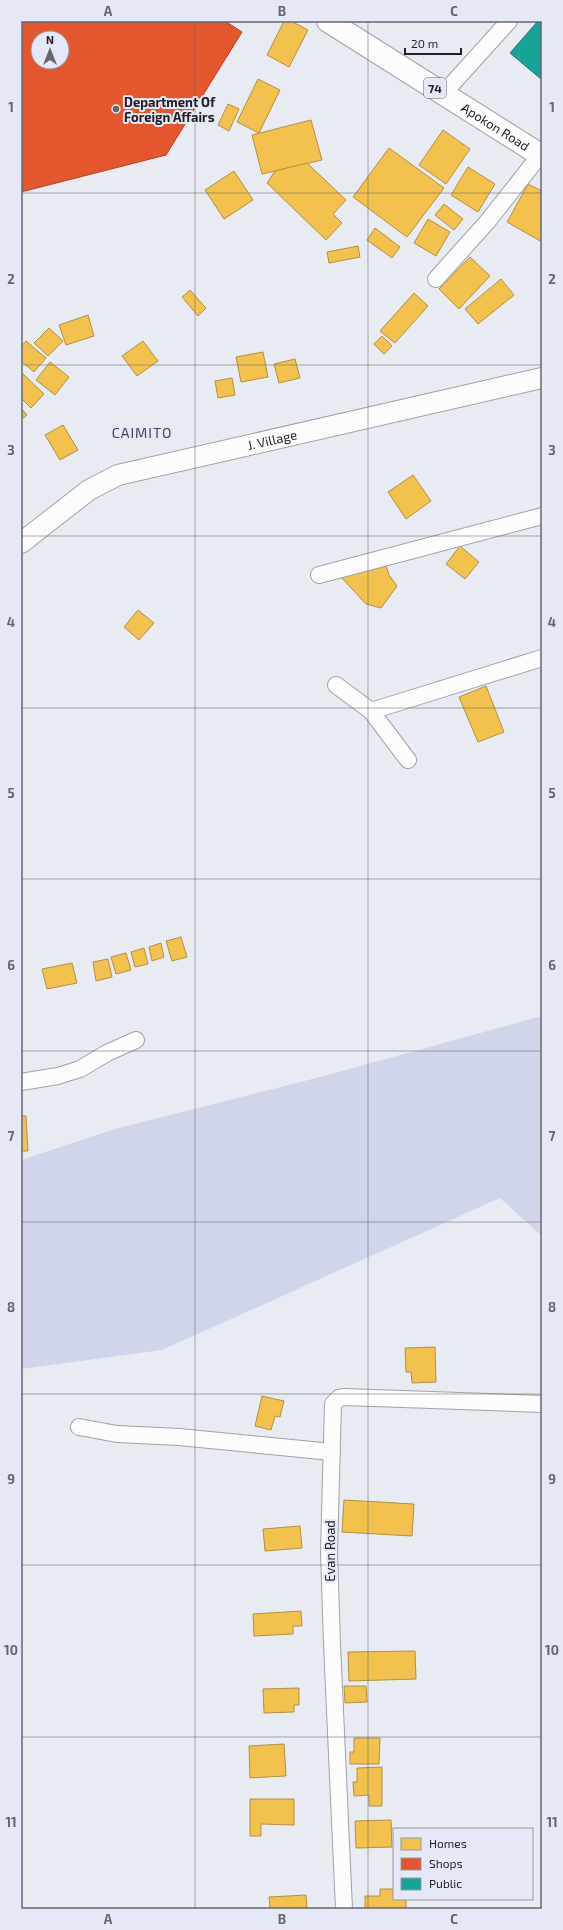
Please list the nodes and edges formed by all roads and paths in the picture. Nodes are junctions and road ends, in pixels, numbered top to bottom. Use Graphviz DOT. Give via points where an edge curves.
graph roads {
  1 [pos="328,21"];
  2 [pos="508,21"];
  3 [pos="444,93"];
  4 [pos="541,155"];
  5 [pos="436,279"];
  6 [pos="542,378"];
  7 [pos="542,516"];
  8 [pos="21,544"];
  9 [pos="319,575"];
  10 [pos="542,658"];
  11 [pos="336,685"];
  12 [pos="371,711"];
  13 [pos="408,760"];
  14 [pos="136,1040"];
  15 [pos="21,1082"];
  16 [pos="542,1404"];
  17 [pos="79,1427"];
  18 [pos="332,1452"];
  19 [pos="344,1909"];
  1 -- 3 [label="highway, Apokon Road / 74"];
  2 -- 3 [label="street"];
  3 -- 4 [label="highway, Apokon Road / 74"];
  4 -- 5 [label="street" via="488,221"];
  6 -- 8 [label="street, J. Village" via="118,475 89,490"];
  7 -- 9 [label="street"];
  10 -- 12 [label="street"];
  11 -- 12 [label="street"];
  12 -- 13 [label="street"];
  14 -- 15 [label="street" via="80,1069 58,1076"];
  16 -- 18 [label="street, Evan Road" via="339,1398 332,1409"];
  17 -- 18 [label="street" via="117,1434 179,1437"];
  18 -- 19 [label="street, Evan Road" via="329,1552"];
}
